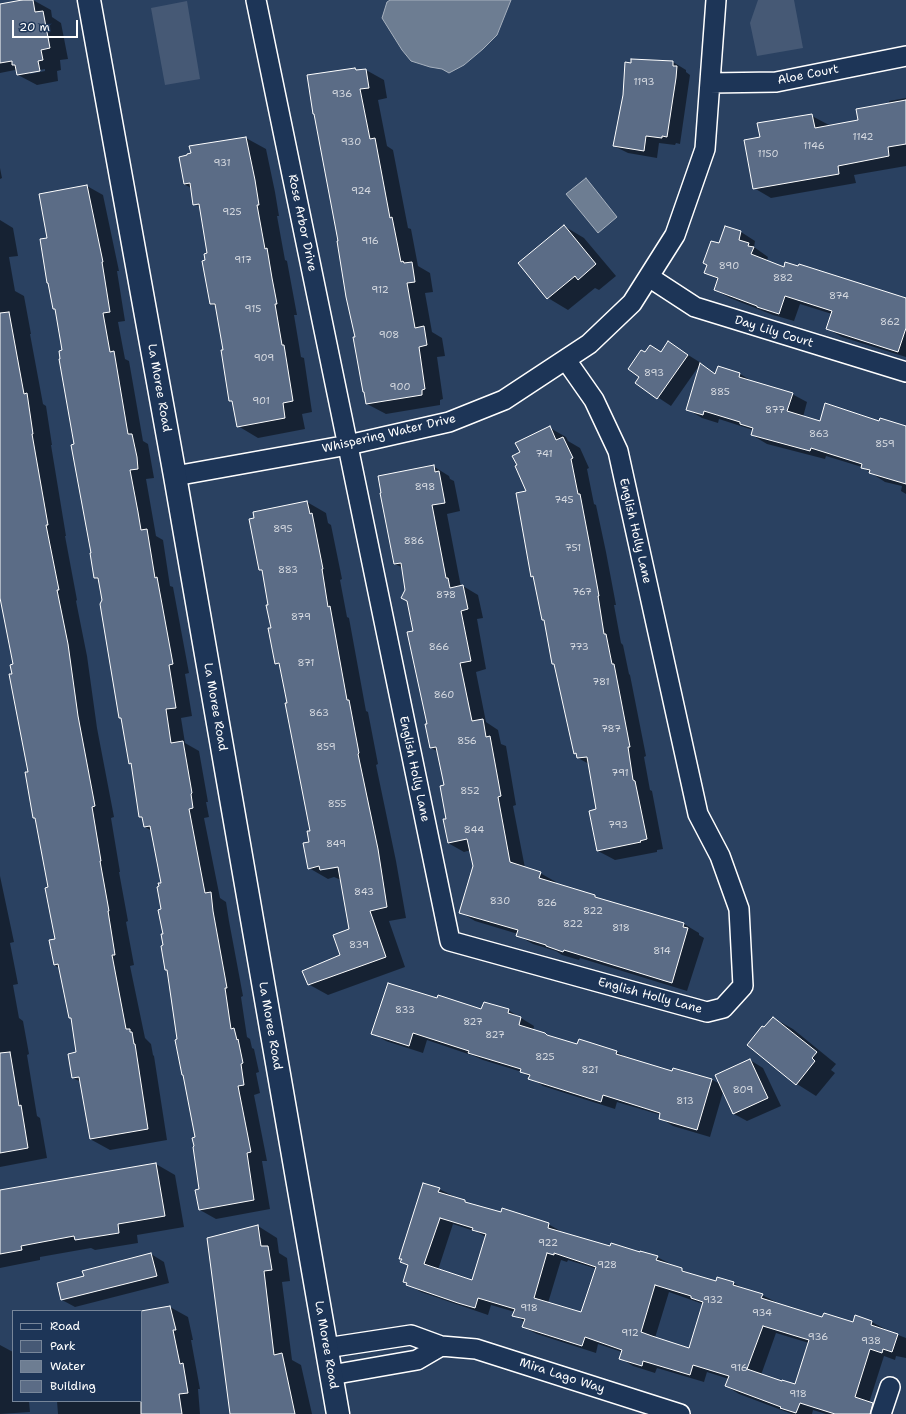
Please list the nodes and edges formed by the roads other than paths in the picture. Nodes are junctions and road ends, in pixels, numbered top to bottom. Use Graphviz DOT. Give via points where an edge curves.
graph roads {
  1 [pos="89,0"];
  2 [pos="256,0"];
  3 [pos="716,0"];
  4 [pos="906,56"];
  5 [pos="710,83"];
  6 [pos="649,277"];
  7 [pos="566,360"];
  8 [pos="906,372"];
  9 [pos="348,445"];
  10 [pos="174,476"];
  11 [pos="441,1346"];
  12 [pos="326,1348"];
  13 [pos="331,1375"];
  14 [pos="890,1386"];
  15 [pos="338,1414"];
  16 [pos="680,1414"];
  17 [pos="881,1414"];
  1 -- 10 [label="street, La Moree Road"];
  2 -- 9 [label="street, Rose Arbor Drive"];
  3 -- 5 [label="street, Whispering Water Drive"];
  4 -- 5 [label="street, Aloe Court" via="776,82"];
  5 -- 6 [label="street, Whispering Water Drive" via="705,149 675,235"];
  6 -- 7 [label="street, Whispering Water Drive" via="632,303 589,344"];
  6 -- 8 [label="street, Day Lily Court" via="695,308"];
  7 -- 9 [label="street, Whispering Water Drive" via="504,400 449,422"];
  7 -- 9 [label="street, English Holly Lane" via="594,400 618,451 698,814 720,856 739,909 743,986 723,1008 707,1012 450,941"];
  9 -- 10 [label="street, Whispering Water Drive"];
  10 -- 12 [label="street, La Moree Road"];
  11 -- 12 [label="street, Mira Lago Way" via="411,1335"];
  11 -- 13 [label="street" via="417,1360"];
  11 -- 16 [label="street, Mira Lago Way" via="476,1349"];
  12 -- 13 [label="street, La Moree Road"];
  13 -- 15 [label="street, La Moree Road"];
  14 -- 17 [label="street"];
}
